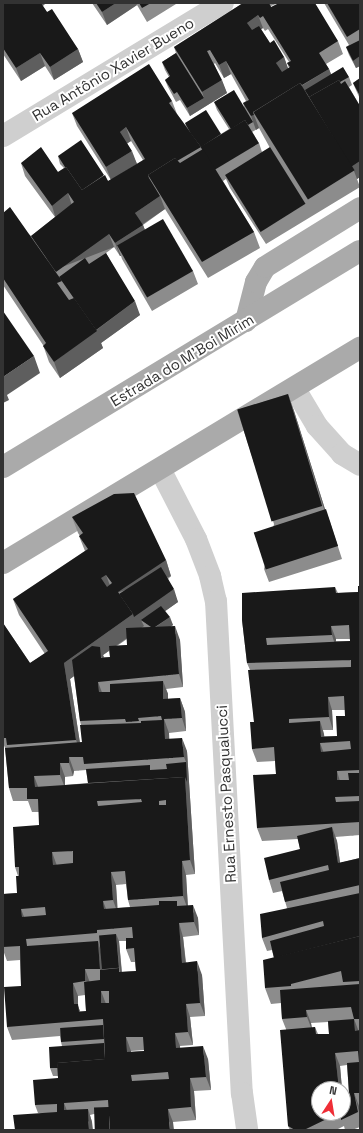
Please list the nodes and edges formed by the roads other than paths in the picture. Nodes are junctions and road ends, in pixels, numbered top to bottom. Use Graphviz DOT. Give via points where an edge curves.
graph roads {
  1 [pos="223,3"];
  2 [pos="3,136"];
  3 [pos="360,208"];
  4 [pos="360,251"];
  5 [pos="246,321"];
  6 [pos="360,348"];
  7 [pos="295,389"];
  8 [pos="360,464"];
  9 [pos="3,467"];
  10 [pos="160,469"];
  11 [pos="3,563"];
  12 [pos="247,1130"];
  1 -- 2 [label="street, Rua Antônio Xavier Bueno"];
  3 -- 5 [label="main road" via="265,268 256,282"];
  4 -- 5 [label="main road, Estrada do M'Boi Mirim"];
  5 -- 9 [label="main road, Estrada do M'Boi Mirim"];
  6 -- 7 [label="main road"];
  7 -- 8 [label="street" via="317,426 342,454"];
  7 -- 10 [label="main road"];
  10 -- 11 [label="main road"];
  10 -- 12 [label="street, Rua Ernesto Pasqualucci" via="196,539 216,601 242,1085"];
}
